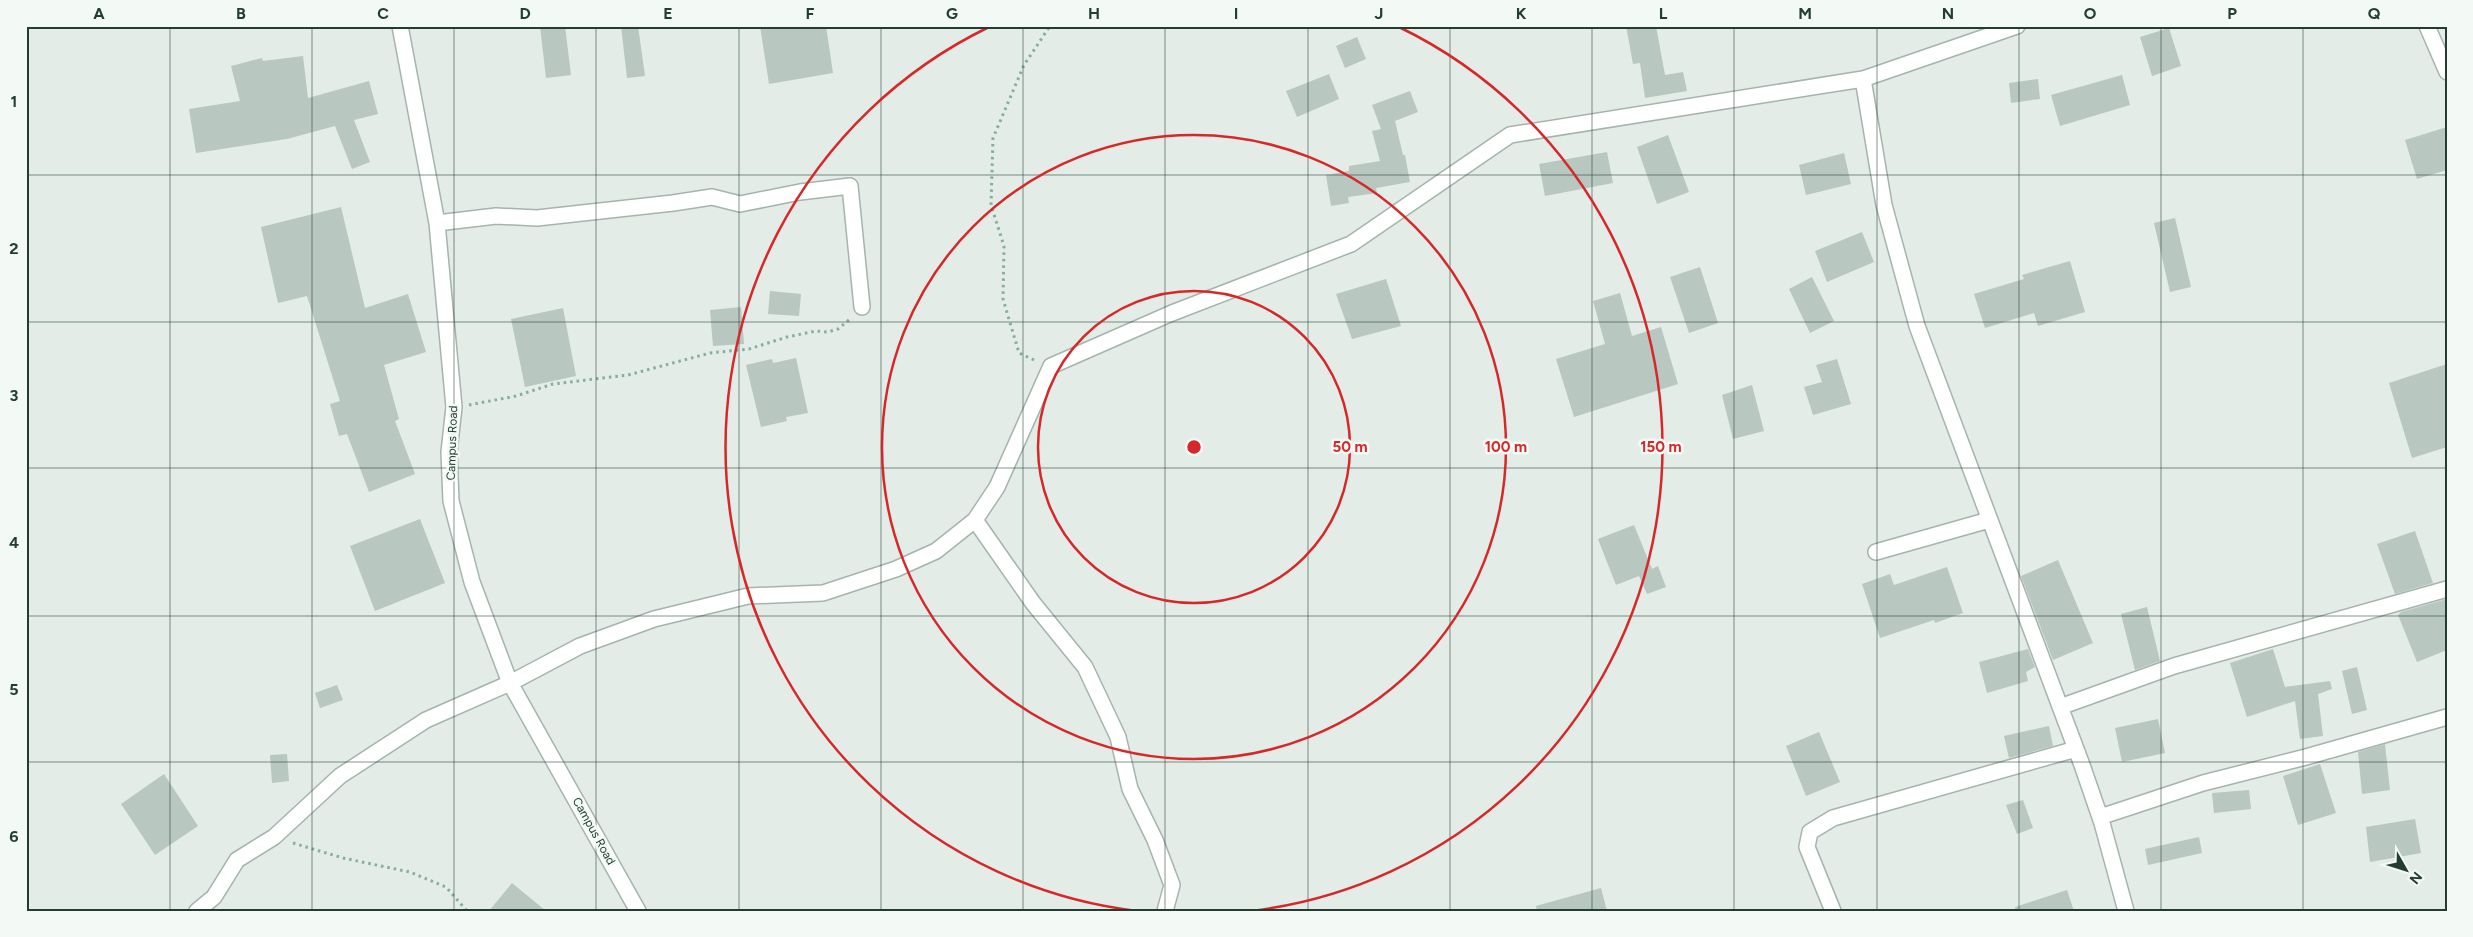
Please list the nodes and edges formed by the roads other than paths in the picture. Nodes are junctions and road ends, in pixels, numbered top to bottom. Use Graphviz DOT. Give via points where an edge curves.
graph roads {
  1 [pos="400,26"];
  2 [pos="2016,26"];
  3 [pos="2427,26"];
  4 [pos="2447,72"];
  5 [pos="1862,80"];
  6 [pos="437,224"];
  7 [pos="862,308"];
  8 [pos="975,520"];
  9 [pos="1989,520"];
  10 [pos="1876,552"];
  11 [pos="2447,589"];
  12 [pos="510,683"];
  13 [pos="2060,708"];
  14 [pos="2447,717"];
  15 [pos="2076,749"];
  16 [pos="2100,817"];
  17 [pos="197,911"];
  18 [pos="638,911"];
  19 [pos="1165,911"];
  20 [pos="1833,911"];
  21 [pos="2126,911"];
  1 -- 6 [label="street, Campus Road"];
  2 -- 5 [label="street"];
  3 -- 4 [label="street"];
  5 -- 8 [label="street" via="1510,135 1350,244 1051,366 997,486"];
  5 -- 9 [label="street" via="1884,205 1917,326"];
  6 -- 7 [label="street" via="496,216 537,218 712,197 740,204 850,186"];
  6 -- 12 [label="street, Campus Road" via="454,407 449,452 451,501 472,582"];
  8 -- 12 [label="street" via="936,551 896,569 823,593 748,596 654,619 580,646"];
  8 -- 19 [label="street" via="1033,603 1085,667 1118,737 1130,789 1172,884"];
  9 -- 10 [label="street"];
  9 -- 13 [label="street"];
  11 -- 13 [label="street" via="2174,666"];
  12 -- 17 [label="street" via="426,720 340,776 274,837 237,860 214,897"];
  12 -- 18 [label="street, Campus Road"];
  13 -- 15 [label="street"];
  14 -- 16 [label="street" via="2203,783"];
  15 -- 16 [label="street"];
  15 -- 20 [label="street" via="1832,818 1810,832 1807,847"];
  16 -- 21 [label="street"];
}
